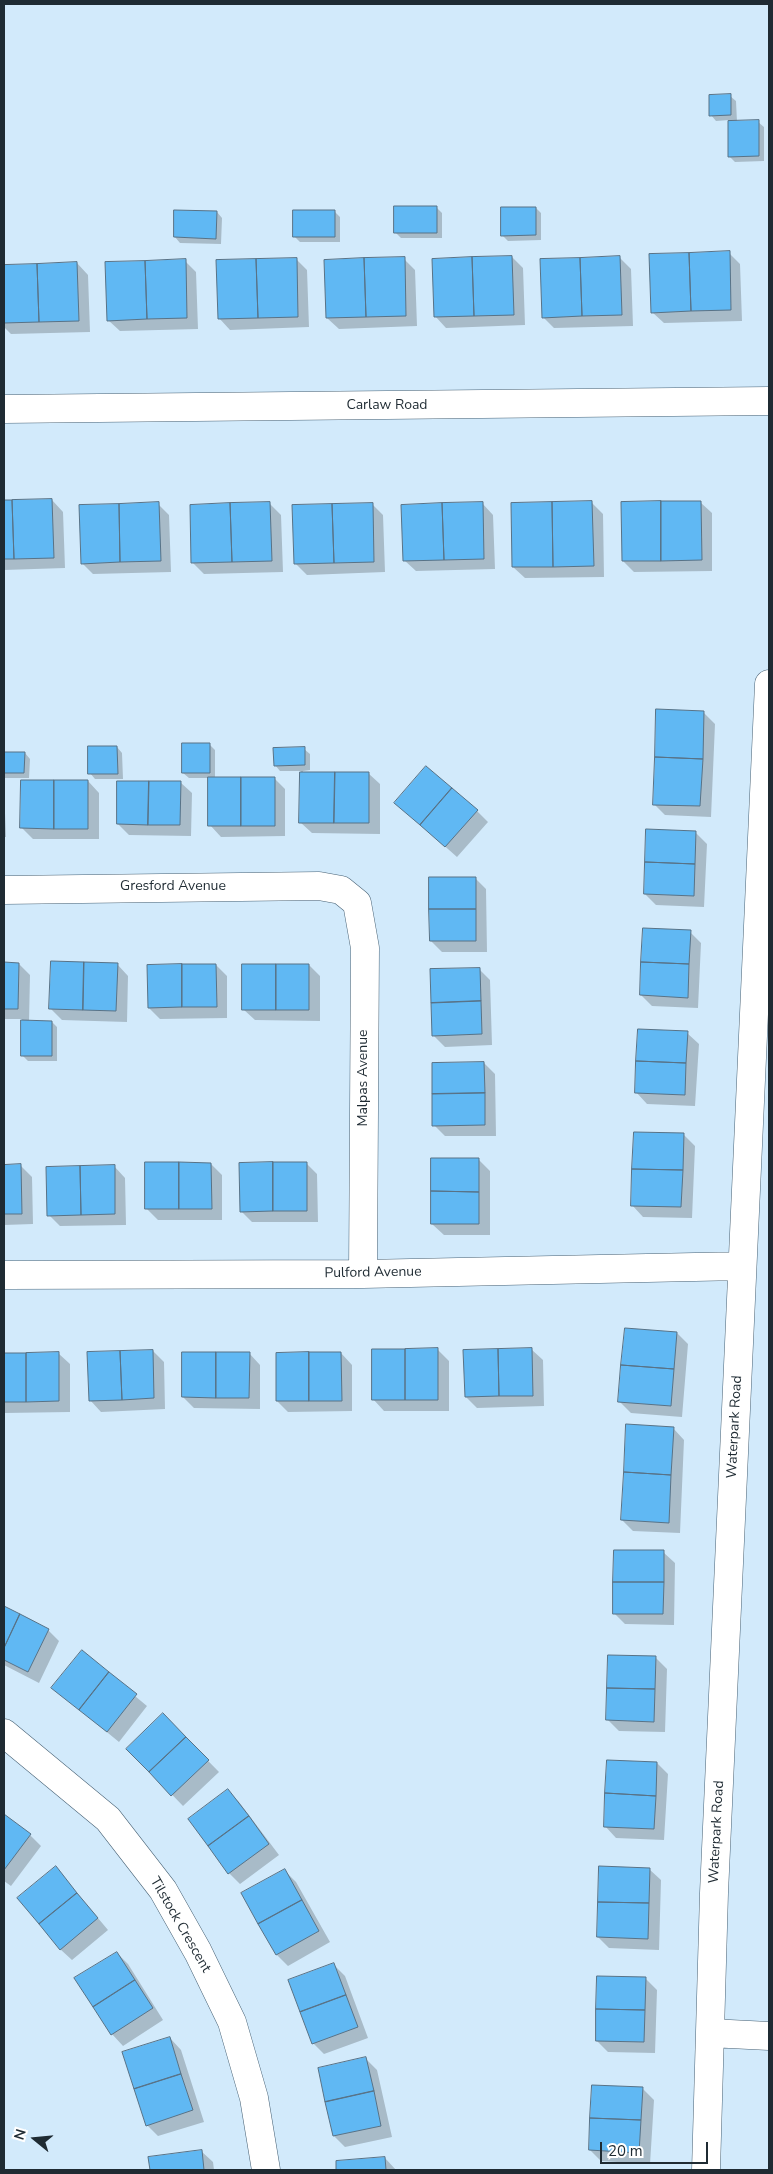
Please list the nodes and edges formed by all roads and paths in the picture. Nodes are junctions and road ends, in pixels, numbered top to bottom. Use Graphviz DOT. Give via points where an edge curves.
graph roads {
  1 [pos="769,401"];
  2 [pos="4,409"];
  3 [pos="769,684"];
  4 [pos="765,889"];
  5 [pos="4,890"];
  6 [pos="341,890"];
  7 [pos="742,1266"];
  8 [pos="363,1274"];
  9 [pos="4,1275"];
  10 [pos="4,1733"];
  11 [pos="710,2033"];
  12 [pos="769,2036"];
  13 [pos="266,2170"];
  14 [pos="706,2170"];
  1 -- 2 [label="street, Carlaw Road"];
  3 -- 4 [label="street, Waterpark Road"];
  4 -- 7 [label="street, Waterpark Road"];
  5 -- 6 [label="street, Gresford Avenue" via="319,886"];
  6 -- 8 [label="street, Malpas Avenue" via="357,902 365,948"];
  7 -- 8 [label="street, Pulford Avenue"];
  7 -- 11 [label="street, Waterpark Road"];
  8 -- 9 [label="street, Pulford Avenue"];
  10 -- 13 [label="street, Tilstock Crescent" via="108,1819 163,1890 232,2022 254,2098"];
  11 -- 12 [label="street"];
  11 -- 14 [label="street, Waterpark Road"];
}
